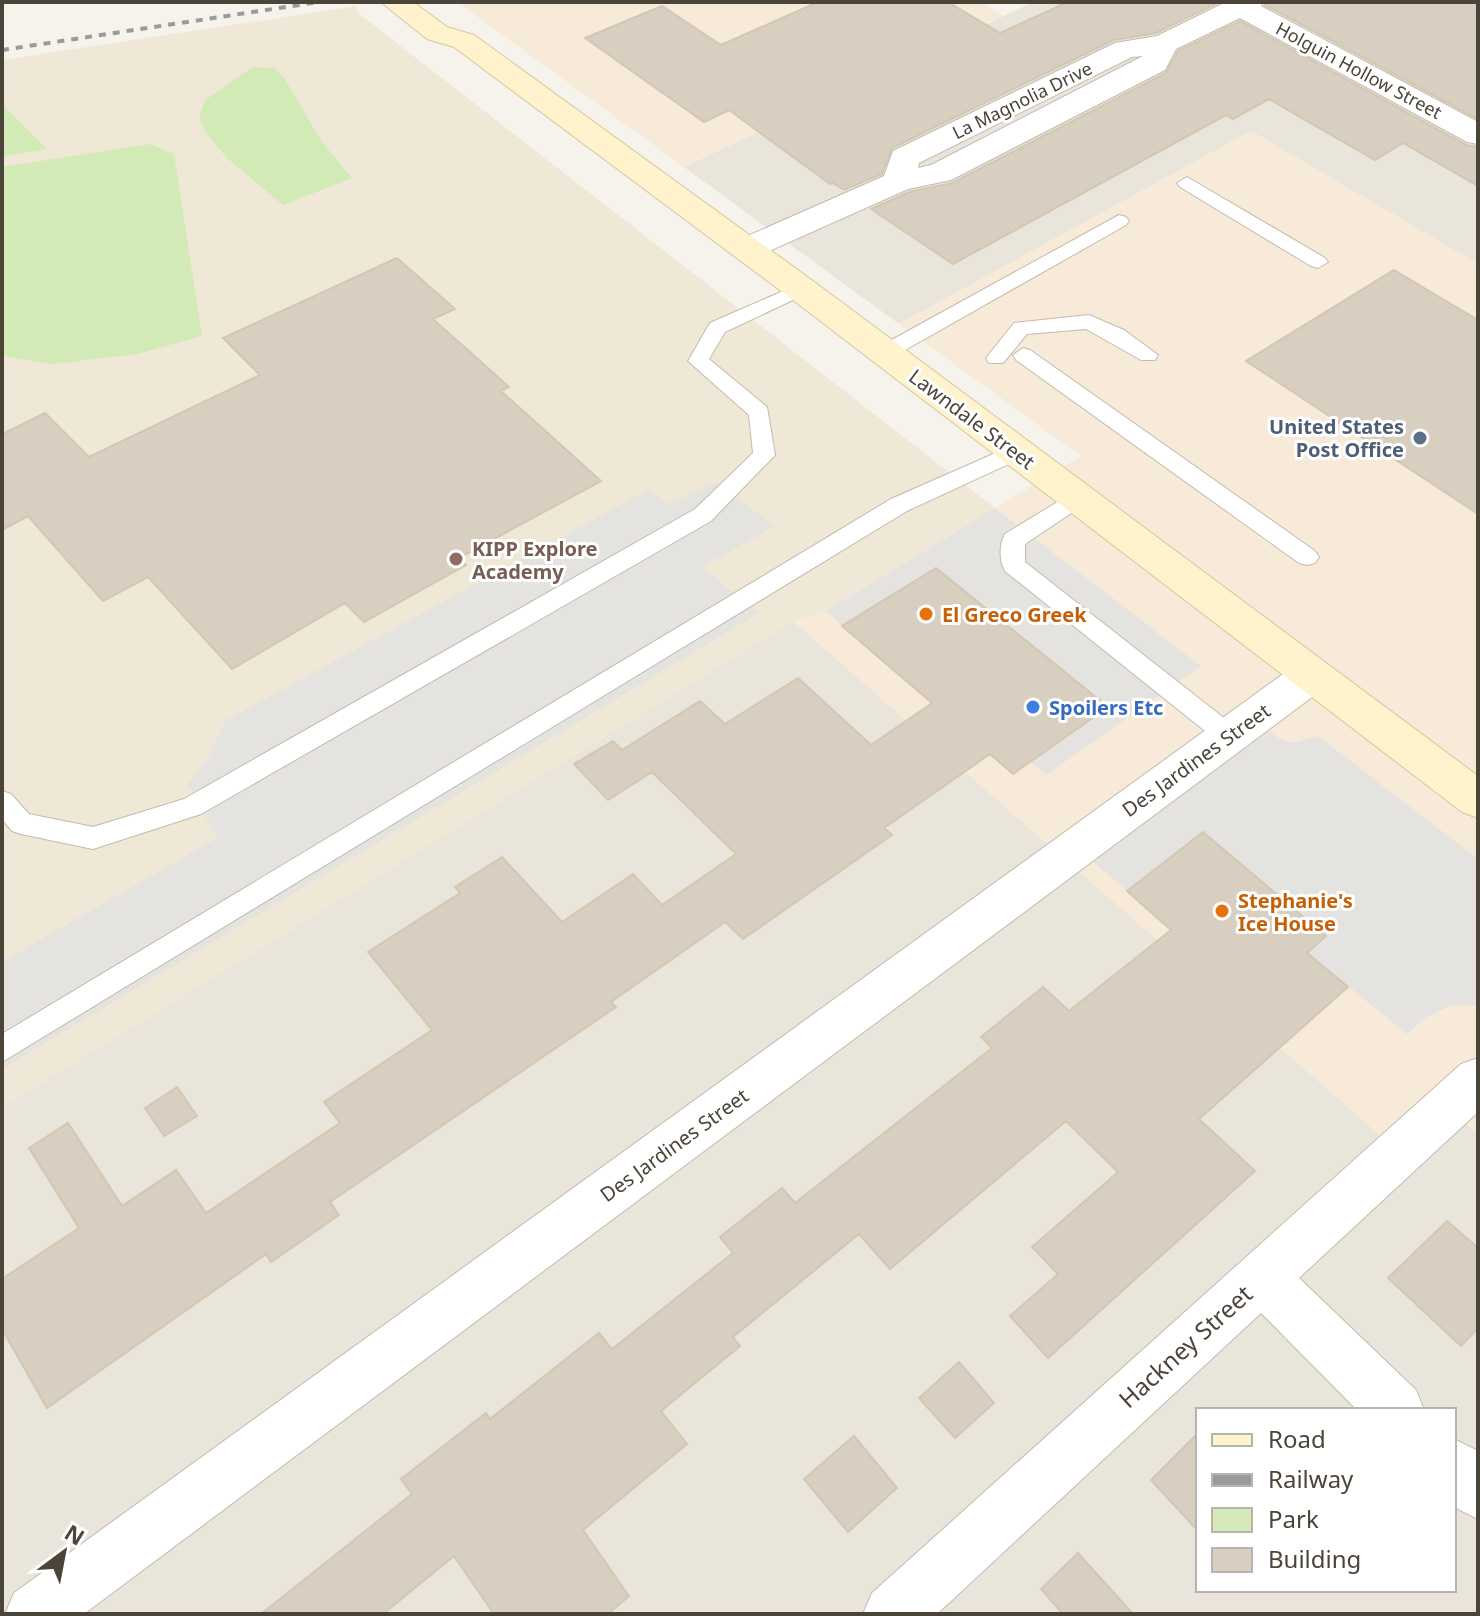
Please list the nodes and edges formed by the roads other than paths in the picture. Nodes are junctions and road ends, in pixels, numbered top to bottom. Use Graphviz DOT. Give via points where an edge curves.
graph roads {
  1 [pos="395,2"];
  2 [pos="435,2"];
  3 [pos="1245,4"];
  4 [pos="464,41"];
  5 [pos="1478,135"];
  6 [pos="1187,183"];
  7 [pos="1119,221"];
  8 [pos="746,249"];
  9 [pos="1318,262"];
  10 [pos="801,289"];
  11 [pos="884,353"];
  12 [pos="1023,355"];
  13 [pos="1148,355"];
  14 [pos="996,358"];
  15 [pos="1016,452"];
  16 [pos="1077,498"];
  17 [pos="1307,557"];
  18 [pos="1312,675"];
  19 [pos="1229,736"];
  20 [pos="1478,800"];
  21 [pos="2,801"];
  22 [pos="2,1049"];
  23 [pos="1478,1080"];
  24 [pos="1261,1277"];
  25 [pos="1394,1408"];
  26 [pos="1456,1469"];
  27 [pos="1478,1491"];
  28 [pos="35,1614"];
  29 [pos="893,1614"];
  1 -- 4 [label="main road, Lawndale Street" via="437,33"];
  2 -- 4 [label="main road, Lawndale Street" via="465,24"];
  3 -- 5 [label="street, Holguin Hollow Street"];
  3 -- 8 [label="street, La Magnolia Drive" via="1164,44 1154,64 940,173 899,181"];
  4 -- 8 [label="main road, Lawndale Street"];
  6 -- 9 [label="lane"];
  7 -- 11 [label="lane"];
  8 -- 10 [label="main road, Lawndale Street"];
  10 -- 11 [label="main road, Lawndale Street"];
  10 -- 21 [label="lane" via="717,328 698,361 759,412 764,455 703,515 192,807 93,838 21,823"];
  11 -- 15 [label="main road, Lawndale Street"];
  12 -- 17 [label="lane"];
  13 -- 14 [label="lane" via="1089,322 1021,328"];
  15 -- 16 [label="main road, Lawndale Street"];
  15 -- 22 [label="lane" via="899,505"];
  16 -- 18 [label="main road, Lawndale Street"];
  16 -- 19 [label="lane" via="1013,540 1013,565"];
  18 -- 19 [label="street, Des Jardines Street"];
  18 -- 20 [label="main road, Lawndale Street"];
  19 -- 28 [label="street, Des Jardines Street"];
  23 -- 24 [label="street, Hackney Street"];
  24 -- 25 [label="street"];
  24 -- 29 [label="street, Hackney Street"];
  26 -- 27 [label="street"];
}
